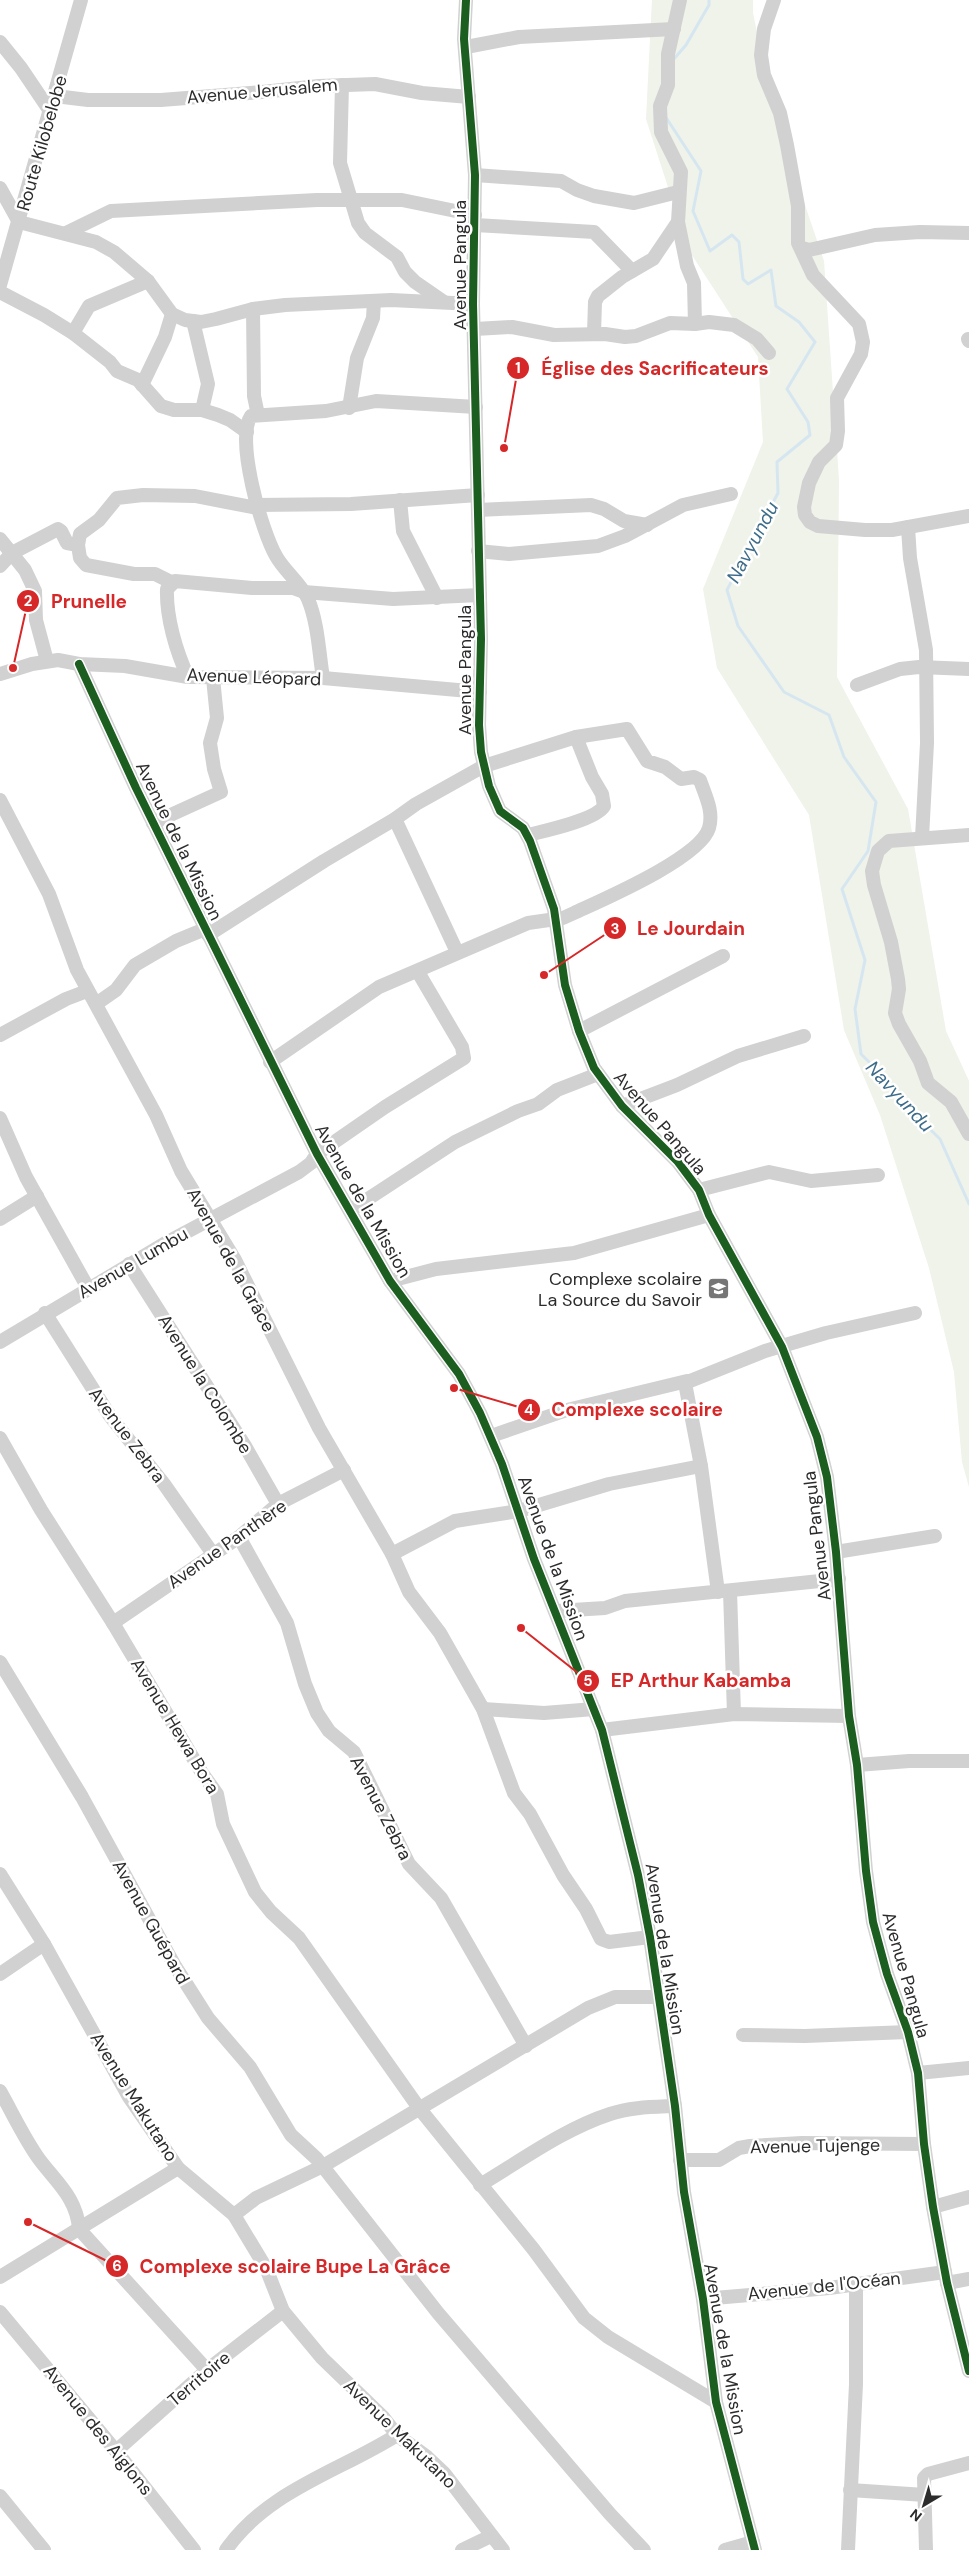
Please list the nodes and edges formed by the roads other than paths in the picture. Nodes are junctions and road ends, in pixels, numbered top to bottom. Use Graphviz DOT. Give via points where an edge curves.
graph roads {
  1 [pos="81,0"];
  2 [pos="466,0"];
  3 [pos="680,0"];
  4 [pos="774,0"];
  5 [pos="674,28"];
  6 [pos="0,42"];
  7 [pos="466,47"];
  8 [pos="342,85"];
  9 [pos="55,96"];
  10 [pos="468,97"];
  11 [pos="50,111"];
  12 [pos="475,175"];
  13 [pos="0,188"];
  14 [pos="678,192"];
  15 [pos="352,200"];
  16 [pos="475,220"];
  17 [pos="19,222"];
  18 [pos="678,222"];
  19 [pos="66,233"];
  20 [pos="969,233"];
  21 [pos="802,248"];
  22 [pos="632,271"];
  23 [pos="148,281"];
  24 [pos="0,285"];
  25 [pos="0,292"];
  26 [pos="374,301"];
  27 [pos="445,302"];
  28 [pos="473,304"];
  29 [pos="254,309"];
  30 [pos="172,314"];
  31 [pos="194,321"];
  32 [pos="695,324"];
  33 [pos="474,329"];
  34 [pos="73,333"];
  35 [pos="594,334"];
  36 [pos="769,353"];
  37 [pos="142,385"];
  38 [pos="476,407"];
  39 [pos="349,408"];
  40 [pos="202,410"];
  41 [pos="258,416"];
  42 [pos="247,432"];
  43 [pos="731,494"];
  44 [pos="478,495"];
  45 [pos="400,500"];
  46 [pos="256,506"];
  47 [pos="478,510"];
  48 [pos="969,516"];
  49 [pos="647,525"];
  50 [pos="908,527"];
  51 [pos="0,539"];
  52 [pos="78,545"];
  53 [pos="478,551"];
  54 [pos="12,553"];
  55 [pos="0,566"];
  56 [pos="171,582"];
  57 [pos="304,592"];
  58 [pos="480,595"];
  59 [pos="438,598"];
  60 [pos="46,661"];
  61 [pos="79,664"];
  62 [pos="927,669"];
  63 [pos="969,669"];
  64 [pos="0,674"];
  65 [pos="188,677"];
  66 [pos="213,678"];
  67 [pos="323,678"];
  68 [pos="857,685"];
  69 [pos="480,692"];
  70 [pos="576,737"];
  71 [pos="484,766"];
  72 [pos="0,800"];
  73 [pos="395,819"];
  74 [pos="153,822"];
  75 [pos="528,835"];
  76 [pos="969,835"];
  77 [pos="922,838"];
  78 [pos="556,919"];
  79 [pos="207,932"];
  80 [pos="457,952"];
  81 [pos="723,956"];
  82 [pos="418,972"];
  83 [pos="87,991"];
  84 [pos="96,1004"];
  85 [pos="579,1031"];
  86 [pos="0,1035"];
  87 [pos="804,1036"];
  88 [pos="270,1062"];
  89 [pos="598,1074"];
  90 [pos="622,1106"];
  91 [pos="1,1121"];
  92 [pos="969,1134"];
  93 [pos="318,1154"];
  94 [pos="878,1175"];
  95 [pos="699,1190"];
  96 [pos="37,1196"];
  97 [pos="351,1210"];
  98 [pos="709,1214"];
  99 [pos="0,1218"];
  100 [pos="210,1219"];
  101 [pos="129,1264"];
  102 [pos="390,1281"];
  103 [pos="88,1288"];
  104 [pos="45,1313"];
  105 [pos="915,1313"];
  106 [pos="0,1342"];
  107 [pos="782,1347"];
  108 [pos="686,1381"];
  109 [pos="491,1436"];
  110 [pos="0,1438"];
  111 [pos="701,1466"];
  112 [pos="344,1470"];
  113 [pos="278,1504"];
  114 [pos="519,1511"];
  115 [pos="935,1536"];
  116 [pos="240,1537"];
  117 [pos="836,1552"];
  118 [pos="213,1554"];
  119 [pos="392,1554"];
  120 [pos="839,1579"];
  121 [pos="724,1592"];
  122 [pos="556,1611"];
  123 [pos="113,1624"];
  124 [pos="0,1662"];
  125 [pos="483,1709"];
  126 [pos="594,1709"];
  127 [pos="734,1714"];
  128 [pos="849,1716"];
  129 [pos="602,1730"];
  130 [pos="969,1761"];
  131 [pos="857,1765"];
  132 [pos="0,1874"];
  133 [pos="650,1937"];
  134 [pos="44,1944"];
  135 [pos="0,1974"];
  136 [pos="657,1997"];
  137 [pos="908,2032"];
  138 [pos="744,2035"];
  139 [pos="526,2046"];
  140 [pos="969,2068"];
  141 [pos="918,2073"];
  142 [pos="0,2092"];
  143 [pos="675,2106"];
  144 [pos="419,2108"];
  145 [pos="924,2144"];
  146 [pos="680,2160"];
  147 [pos="322,2166"];
  148 [pos="178,2168"];
  149 [pos="480,2184"];
  150 [pos="969,2197"];
  151 [pos="933,2207"];
  152 [pos="234,2215"];
  153 [pos="79,2229"];
  154 [pos="0,2277"];
  155 [pos="946,2277"];
  156 [pos="969,2279"];
  157 [pos="856,2285"];
  158 [pos="703,2299"];
  159 [pos="284,2311"];
  160 [pos="0,2312"];
  161 [pos="207,2370"];
  162 [pos="969,2371"];
  163 [pos="716,2402"];
  164 [pos="397,2435"];
  165 [pos="116,2451"];
  166 [pos="969,2463"];
  167 [pos="850,2490"];
  168 [pos="925,2495"];
  169 [pos="0,2496"];
  170 [pos="491,2536"];
  171 [pos="754,2546"];
  172 [pos="44,2550"];
  173 [pos="194,2550"];
  174 [pos="226,2550"];
  175 [pos="462,2550"];
  176 [pos="503,2550"];
  177 [pos="644,2550"];
  178 [pos="725,2550"];
  179 [pos="848,2550"];
  180 [pos="926,2550"];
  1 -- 9 [label="street, Route Kilobelobe"];
  2 -- 7 [label="street, Avenue Pangula"];
  3 -- 5 [label="street"];
  4 -- 21 [label="street" via="764,29 764,74 777,104 787,145 798,206 796,237"];
  5 -- 7 [label="street" via="519,37"];
  5 -- 14 [label="street" via="668,54 668,85 660,106 661,132 682,172"];
  6 -- 11 [label="street"];
  7 -- 10 [label="street, Avenue Pangula"];
  8 -- 9 [label="street, Avenue Jerusalem" via="161,100"];
  8 -- 10 [label="street, Avenue Jerusalem" via="375,84"];
  8 -- 15 [label="street" via="340,163"];
  9 -- 11 [label="street, Route Kilobelobe"];
  10 -- 12 [label="street, Avenue Pangula"];
  11 -- 17 [label="street, Route Kilobelobe"];
  12 -- 14 [label="street" via="561,180 586,193 634,203"];
  12 -- 16 [label="street, Avenue Pangula"];
  13 -- 17 [label="street"];
  14 -- 18 [label="street"];
  15 -- 16 [label="street" via="402,200"];
  15 -- 19 [label="street" via="120,210"];
  15 -- 27 [label="street" via="358,223 365,232 397,257 415,282"];
  16 -- 22 [label="street" via="594,232"];
  16 -- 28 [label="street, Avenue Pangula"];
  17 -- 19 [label="street"];
  17 -- 24 [label="street, Route Kilobelobe"];
  18 -- 22 [label="street" via="653,259"];
  18 -- 32 [label="street" via="694,283"];
  19 -- 23 [label="street" via="96,242 114,252"];
  20 -- 21 [label="street" via="896,233 809,250"];
  21 -- 50 [label="street" via="813,275 859,324 863,347 837,398 836,445 819,462 809,483 805,515 818,526 865,530"];
  22 -- 35 [label="street" via="605,289 595,302"];
  23 -- 30 [label="street"];
  23 -- 34 [label="street" via="89,306"];
  25 -- 34 [label="street"];
  26 -- 27 [label="street"];
  26 -- 29 [label="street"];
  26 -- 39 [label="street" via="373,318 357,358"];
  27 -- 28 [label="street"];
  28 -- 33 [label="street, Avenue Pangula"];
  29 -- 31 [label="street" via="216,320"];
  29 -- 41 [label="street" via="254,396"];
  30 -- 31 [label="street"];
  30 -- 37 [label="street" via="165,337"];
  31 -- 40 [label="street" via="208,384"];
  32 -- 35 [label="street" via="670,323 630,336"];
  32 -- 36 [label="street" via="709,322 734,326 757,339"];
  33 -- 35 [label="street" via="512,327 554,335"];
  33 -- 38 [label="street, Avenue Pangula"];
  34 -- 37 [label="street" via="117,371"];
  37 -- 40 [label="street" via="156,402 167,409"];
  38 -- 39 [label="street" via="376,400"];
  38 -- 44 [label="street, Avenue Pangula"];
  39 -- 41 [label="street"];
  40 -- 42 [label="street" via="225,417"];
  41 -- 42 [label="street" via="251,416"];
  42 -- 46 [label="street"];
  43 -- 49 [label="street" via="683,505"];
  44 -- 45 [label="street"];
  44 -- 47 [label="street, Avenue Pangula"];
  45 -- 46 [label="street"];
  45 -- 59 [label="street" via="403,531"];
  46 -- 52 [label="street" via="195,496 117,498 99,520 80,534"];
  46 -- 57 [label="street" via="275,556"];
  47 -- 49 [label="street" via="591,505 624,521"];
  47 -- 53 [label="street, Avenue Pangula"];
  48 -- 50 [label="street"];
  49 -- 53 [label="street" via="598,546 518,554"];
  50 -- 62 [label="street"];
  51 -- 54 [label="street"];
  52 -- 54 [label="street" via="67,543 58,528"];
  52 -- 56 [label="street" via="80,558 90,567 155,574"];
  53 -- 58 [label="street, Avenue Pangula"];
  54 -- 55 [label="street"];
  54 -- 60 [label="street" via="35,591 36,620"];
  56 -- 57 [label="street" via="188,580 252,588 293,588"];
  56 -- 65 [label="street" via="167,589 167,603"];
  57 -- 59 [label="street" via="393,599"];
  57 -- 67 [label="street" via="312,615"];
  58 -- 59 [label="street"];
  58 -- 69 [label="street, Avenue Pangula"];
  60 -- 61 [label="street, Avenue Léopard" via="68,660"];
  60 -- 64 [label="street, Avenue Léopard"];
  61 -- 65 [label="street, Avenue Léopard" via="107,664"];
  61 -- 74 [label="street, Avenue de la Mission"];
  62 -- 63 [label="street"];
  62 -- 68 [label="street" via="900,669"];
  62 -- 77 [label="street"];
  65 -- 66 [label="street, Avenue Léopard"];
  66 -- 67 [label="street, Avenue Léopard"];
  66 -- 74 [label="street" via="217,718 210,744 221,792"];
  67 -- 69 [label="street, Avenue Léopard"];
  69 -- 71 [label="street, Avenue Pangula" via="479,741"];
  70 -- 71 [label="street"];
  70 -- 75 [label="street" via="602,794 604,806 583,819"];
  70 -- 78 [label="street" via="627,729 649,762 681,779 694,777 700,780 711,819 709,830 699,843 681,857 587,907"];
  71 -- 73 [label="street"];
  71 -- 75 [label="street, Avenue Pangula" via="488,786 500,811"];
  72 -- 83 [label="street, Avenue de la Grâce" via="49,894"];
  73 -- 79 [label="street"];
  73 -- 80 [label="street"];
  74 -- 79 [label="street, Avenue de la Mission"];
  75 -- 78 [label="street, Avenue Pangula"];
  76 -- 77 [label="street"];
  77 -- 92 [label="street" via="889,841 883,846 874,860 874,885 896,967 899,989 895,1012 899,1024 920,1061 928,1083 951,1102"];
  78 -- 80 [label="street" via="528,923"];
  78 -- 85 [label="street, Avenue Pangula" via="561,966"];
  79 -- 84 [label="street" via="169,945 135,965 116,990"];
  79 -- 88 [label="street, Avenue de la Mission"];
  80 -- 82 [label="street"];
  81 -- 85 [label="street"];
  82 -- 88 [label="street" via="379,987"];
  82 -- 93 [label="street, Avenue Lumbu" via="462,1047 464,1058"];
  83 -- 84 [label="street, Avenue de la Grâce"];
  83 -- 86 [label="street"];
  84 -- 100 [label="street, Avenue de la Grâce" via="156,1116 181,1171"];
  85 -- 89 [label="street, Avenue Pangula"];
  87 -- 90 [label="street" via="738,1056"];
  88 -- 93 [label="street, Avenue de la Mission"];
  89 -- 90 [label="street, Avenue Pangula"];
  89 -- 97 [label="street" via="557,1090 538,1104 455,1142"];
  90 -- 95 [label="street, Avenue Pangula" via="668,1152"];
  91 -- 96 [label="street"];
  93 -- 97 [label="street, Avenue de la Mission"];
  93 -- 100 [label="street, Avenue Lumbu" via="299,1172"];
  94 -- 95 [label="street" via="811,1181 769,1172"];
  95 -- 98 [label="street, Avenue Pangula"];
  96 -- 99 [label="street"];
  96 -- 103 [label="street"];
  97 -- 102 [label="street, Avenue de la Mission"];
  98 -- 102 [label="street" via="574,1254 443,1268"];
  98 -- 107 [label="street, Avenue Pangula"];
  100 -- 101 [label="street, Avenue Lumbu"];
  100 -- 112 [label="street, Avenue de la Grâce" via="235,1260 319,1428"];
  101 -- 103 [label="street, Avenue Lumbu"];
  101 -- 113 [label="street, Avenue la Colombe" via="245,1446"];
  102 -- 109 [label="street, Avenue de la Mission" via="460,1374"];
  103 -- 104 [label="street, Avenue Lumbu"];
  104 -- 106 [label="street, Avenue Lumbu"];
  104 -- 118 [label="street, Avenue Zebra" via="106,1410"];
  105 -- 107 [label="street" via="826,1333"];
  107 -- 108 [label="street"];
  107 -- 117 [label="street, Avenue Pangula" via="817,1436"];
  108 -- 109 [label="street" via="567,1410"];
  108 -- 111 [label="street"];
  109 -- 114 [label="street, Avenue de la Mission"];
  110 -- 123 [label="street, Avenue Hewa Bora"];
  111 -- 114 [label="street" via="609,1484"];
  111 -- 121 [label="street"];
  112 -- 113 [label="street, Avenue Panthère"];
  112 -- 119 [label="street, Avenue de la Grâce"];
  113 -- 116 [label="street, Avenue Panthère"];
  114 -- 119 [label="street" via="455,1521"];
  114 -- 122 [label="street, Avenue de la Mission" via="534,1559"];
  115 -- 117 [label="street"];
  116 -- 118 [label="street, Avenue Panthère"];
  116 -- 139 [label="street, Avenue Zebra" via="287,1623 317,1713 329,1731 354,1752 409,1864 441,1898"];
  117 -- 120 [label="street, Avenue Pangula"];
  118 -- 123 [label="street, Avenue Panthère"];
  119 -- 125 [label="street, Avenue de la Grâce" via="409,1592 440,1633"];
  120 -- 121 [label="street"];
  120 -- 128 [label="street, Avenue Pangula"];
  121 -- 122 [label="street" via="625,1601 605,1608"];
  121 -- 127 [label="street"];
  122 -- 126 [label="street, Avenue de la Mission"];
  123 -- 144 [label="street, Avenue Hewa Bora" via="217,1794 223,1824 255,1892 299,1938"];
  124 -- 147 [label="street, Avenue Guépard" via="82,1797 175,1966 208,2018 250,2067 291,2134"];
  125 -- 126 [label="street" via="544,1713"];
  125 -- 133 [label="street, Avenue de la Grâce" via="514,1793 530,1814 601,1939 609,1942"];
  126 -- 129 [label="street, Avenue de la Mission"];
  127 -- 128 [label="street"];
  127 -- 129 [label="street"];
  128 -- 131 [label="street, Avenue Pangula"];
  129 -- 133 [label="street, Avenue de la Mission"];
  130 -- 131 [label="street"];
  131 -- 137 [label="street, Avenue Pangula" via="873,1922"];
  132 -- 134 [label="street, Avenue Makutano"];
  133 -- 136 [label="street, Avenue de la Mission"];
  134 -- 135 [label="street"];
  134 -- 148 [label="street, Avenue Makutano" via="129,2098"];
  136 -- 139 [label="street" via="606,2000"];
  136 -- 143 [label="street, Avenue de la Mission"];
  137 -- 138 [label="street"];
  137 -- 141 [label="street, Avenue Pangula"];
  139 -- 144 [label="street"];
  140 -- 141 [label="street"];
  141 -- 145 [label="street, Avenue Pangula"];
  142 -- 153 [label="street" via="40,2160 64,2188 75,2208"];
  143 -- 146 [label="street, Avenue de la Mission"];
  143 -- 149 [label="street" via="610,2114"];
  144 -- 147 [label="street"];
  144 -- 149 [label="street, Avenue Hewa Bora"];
  145 -- 146 [label="street, Avenue Tujenge" via="750,2146 739,2148 719,2160"];
  145 -- 151 [label="street, Avenue Pangula"];
  146 -- 158 [label="street, Avenue de la Mission" via="691,2244"];
  147 -- 152 [label="street" via="256,2198"];
  147 -- 177 [label="street, Avenue Guépard" via="438,2313"];
  148 -- 152 [label="street, Avenue Makutano"];
  148 -- 153 [label="street"];
  149 -- 163 [label="street, Avenue Hewa Bora" via="594,2328"];
  150 -- 151 [label="street"];
  151 -- 155 [label="street, Avenue Pangula"];
  152 -- 159 [label="street, Avenue Makutano" via="266,2268"];
  153 -- 154 [label="street"];
  153 -- 161 [label="street"];
  155 -- 156 [label="street, Avenue de l'Océan"];
  155 -- 157 [label="street, Avenue de l'Océan"];
  155 -- 162 [label="street, Avenue Pangula"];
  157 -- 158 [label="street, Avenue de l'Océan"];
  157 -- 167 [label="street" via="856,2384"];
  158 -- 163 [label="street, Avenue de la Mission"];
  159 -- 161 [label="street, Territoire"];
  159 -- 164 [label="street, Avenue Makutano" via="322,2358 383,2417"];
  160 -- 165 [label="street, Avenue des Aiglons"];
  161 -- 165 [label="street, Territoire"];
  163 -- 171 [label="street, Avenue de la Mission"];
  164 -- 170 [label="street, Avenue Makutano" via="444,2473"];
  164 -- 174 [label="street" via="280,2497 263,2510"];
  165 -- 173 [label="street, Avenue des Aiglons"];
  166 -- 168 [label="street" via="926,2476"];
  167 -- 168 [label="street"];
  167 -- 179 [label="street"];
  168 -- 180 [label="street"];
  169 -- 172 [label="street"];
  170 -- 175 [label="street"];
  170 -- 176 [label="street, Avenue Makutano"];
  171 -- 178 [label="street"];
}
